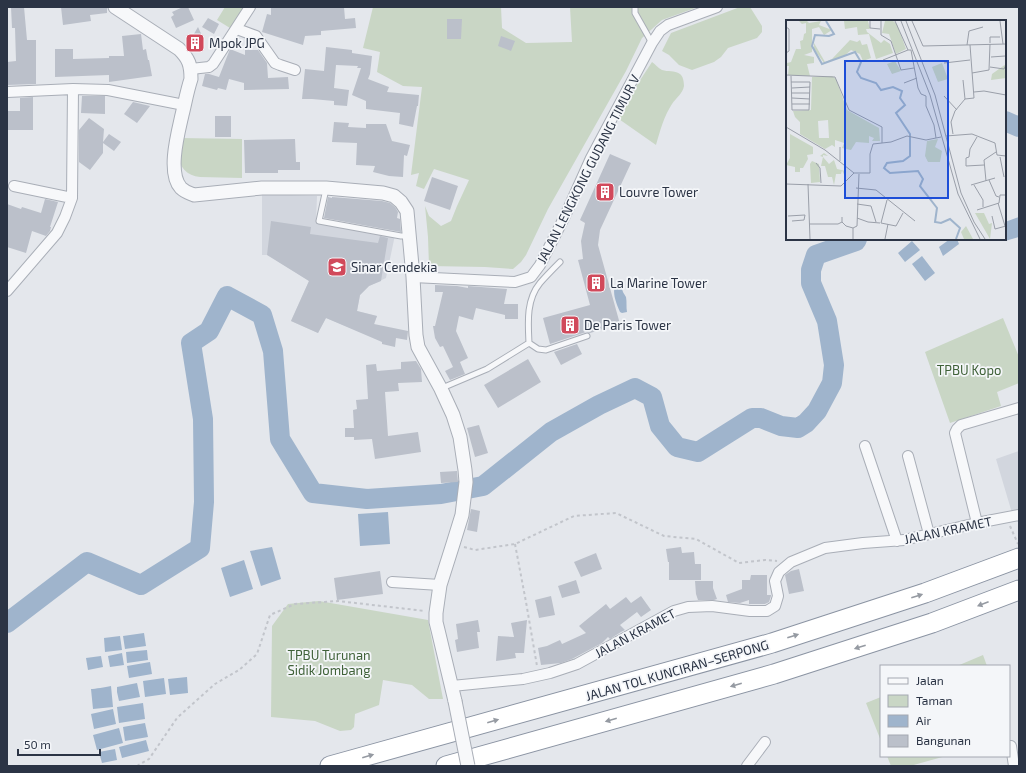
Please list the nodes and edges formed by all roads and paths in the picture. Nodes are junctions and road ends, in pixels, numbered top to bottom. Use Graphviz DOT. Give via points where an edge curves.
graph roads {
  1 [pos="115,7"];
  2 [pos="250,7"];
  3 [pos="636,7"];
  4 [pos="717,7"];
  5 [pos="237,29"];
  6 [pos="652,43"];
  7 [pos="191,70"];
  8 [pos="294,70"];
  9 [pos="73,89"];
  10 [pos="7,92"];
  11 [pos="184,105"];
  12 [pos="14,186"];
  13 [pos="326,188"];
  14 [pos="72,198"];
  15 [pos="410,236"];
  16 [pos="560,262"];
  17 [pos="413,277"];
  18 [pos="7,290"];
  19 [pos="587,336"];
  20 [pos="529,343"];
  21 [pos="441,388"];
  22 [pos="1019,408"];
  23 [pos="865,446"];
  24 [pos="908,456"];
  25 [pos="1019,515"];
  26 [pos="977,523"];
  27 [pos="929,534"];
  28 [pos="1014,534"];
  29 [pos="897,541"];
  30 [pos="453,544"];
  31 [pos="515,544"];
  32 [pos="1019,547"];
  33 [pos="1019,558"];
  34 [pos="791,562"];
  35 [pos="392,582"];
  36 [pos="440,585"];
  37 [pos="1019,590"];
  38 [pos="436,613"];
  39 [pos="538,676"];
  40 [pos="452,686"];
  41 [pos="765,742"];
  42 [pos="1011,746"];
  43 [pos="137,766"];
  44 [pos="330,766"];
  45 [pos="446,766"];
  46 [pos="468,766"];
  47 [pos="747,766"];
  48 [pos="1014,766"];
  1 -- 7 [label="street" via="179,49 185,55"];
  2 -- 5 [label="street"];
  3 -- 6 [label="lane" via="636,13"];
  4 -- 6 [label="street, JALAN LENGKONG GUDANG TIMUR V" via="668,25"];
  5 -- 7 [label="street" via="214,64"];
  5 -- 8 [label="street" via="256,36 275,62"];
  6 -- 17 [label="street, JALAN LENGKONG GUDANG TIMUR V" via="591,158 540,265 531,277 515,282"];
  7 -- 11 [label="street"];
  9 -- 10 [label="street"];
  9 -- 11 [label="street" via="108,90"];
  9 -- 14 [label="street"];
  11 -- 13 [label="street" via="175,146 174,164 176,178 186,193 194,195 262,188"];
  12 -- 14 [label="street"];
  13 -- 15 [label="street" via="394,196 407,211"];
  13 -- 15 [label="lane" via="319,221"];
  14 -- 18 [label="street" via="57,233"];
  15 -- 17 [label="street"];
  16 -- 20 [label="lane" via="539,284 532,298 528,313"];
  17 -- 21 [label="street" via="418,347"];
  19 -- 20 [label="lane" via="546,350 538,349"];
  20 -- 21 [label="lane" via="487,369"];
  21 -- 30 [label="street" via="460,437 466,482 462,515"];
  22 -- 26 [label="street" via="961,425 956,430"];
  23 -- 29 [label="street"];
  24 -- 27 [label="street"];
  25 -- 26 [label="street, JALAN KRAMET"];
  26 -- 27 [label="street, JALAN KRAMET"];
  27 -- 29 [label="street, JALAN KRAMET"];
  28 -- 32 [label="path"];
  29 -- 34 [label="street, JALAN KRAMET" via="825,548"];
  30 -- 31 [label="path" via="475,550"];
  30 -- 36 [label="street"];
  31 -- 34 [label="path" via="574,516 616,513 664,536 696,538 739,563 765,560"];
  31 -- 39 [label="path"];
  44 -- 33 [label="highway, JALAN TOL KUNCIRAN–SERPONG, one-way" via="772,643 925,593"];
  34 -- 39 [label="street, JALAN KRAMET" via="779,572 775,581 778,596 775,606 767,610 750,611 712,606 688,607 674,611 577,664"];
  35 -- 36 [label="street"];
  36 -- 38 [label="street"];
  37 -- 45 [label="highway, one-way" via="932,623 774,674"];
  38 -- 40 [label="street"];
  38 -- 43 [label="path" via="338,601 295,604 270,614 257,654 239,670 215,684 177,718 149,759"];
  39 -- 40 [label="street, JALAN KRAMET"];
  40 -- 46 [label="street, bridge"];
  41 -- 47 [label="street"];
  42 -- 48 [label="street"];
}
